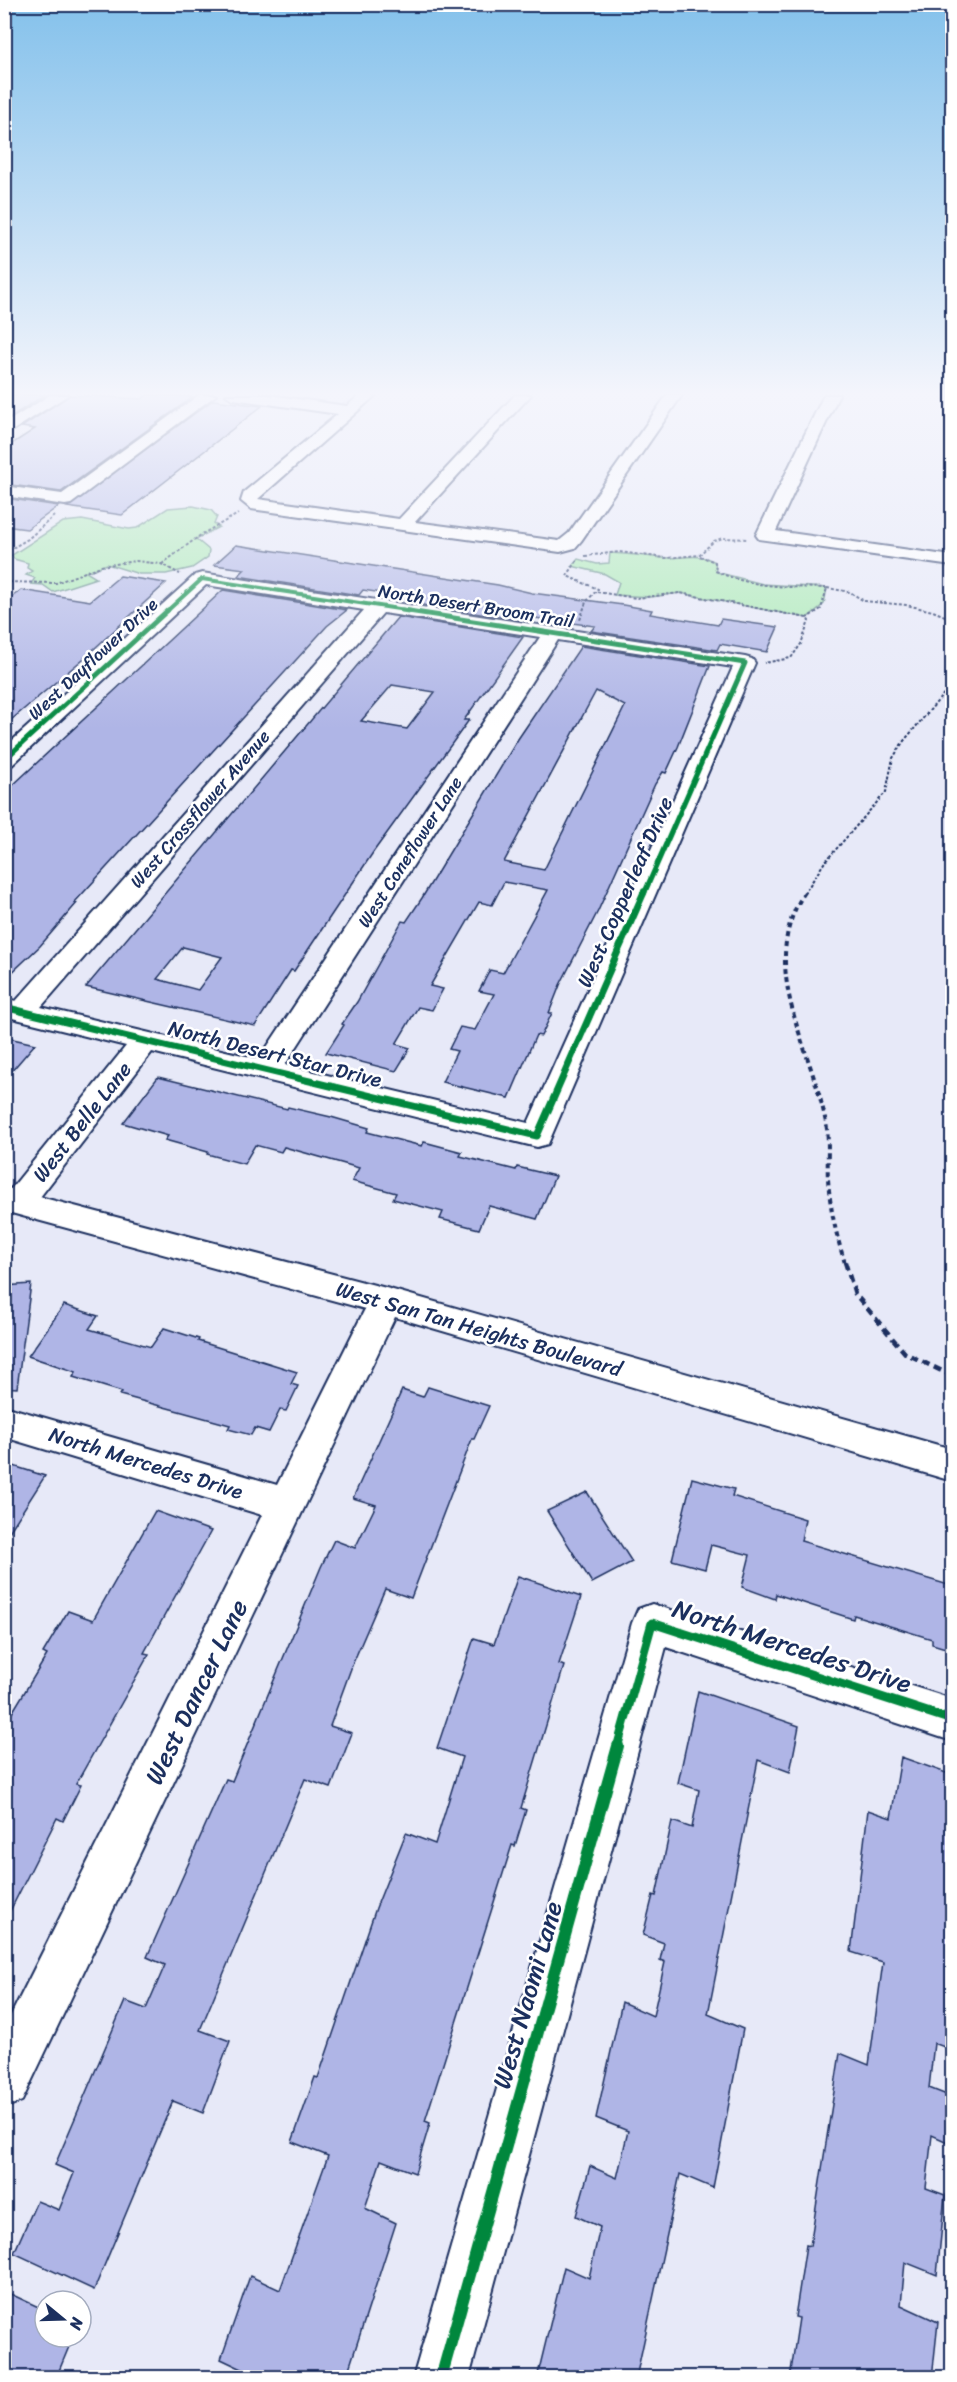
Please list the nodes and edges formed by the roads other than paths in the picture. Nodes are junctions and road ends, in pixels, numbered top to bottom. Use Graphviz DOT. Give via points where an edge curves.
graph roads {
  1 [pos="272,506"];
  2 [pos="420,506"];
  3 [pos="597,506"];
  4 [pos="779,506"];
  5 [pos="402,526"];
  6 [pos="952,561"];
  7 [pos="195,579"];
  8 [pos="378,606"];
  9 [pos="559,634"];
  10 [pos="745,663"];
  11 [pos="15,739"];
  12 [pos="4,760"];
  13 [pos="14,1009"];
  14 [pos="145,1041"];
  15 [pos="267,1070"];
  16 [pos="537,1136"];
  17 [pos="11,1200"];
  18 [pos="386,1301"];
  19 [pos="4,1421"];
  20 [pos="952,1465"];
  21 [pos="287,1505"];
  22 [pos="652,1623"];
  23 [pos="952,1720"];
  24 [pos="4,2083"];
  25 [pos="441,2378"];
  1 -- 5 [label="street"];
  2 -- 5 [label="street"];
  3 -- 5 [label="street" via="566,546"];
  4 -- 6 [label="street" via="765,535"];
  7 -- 8 [label="street, North Desert Broom Trail"];
  7 -- 11 [label="street, West Dayflower Drive"];
  8 -- 9 [label="street, North Desert Broom Trail"];
  8 -- 13 [label="street, West Crossflower Avenue"];
  9 -- 10 [label="street, North Desert Broom Trail"];
  9 -- 15 [label="street, West Coneflower Lane"];
  10 -- 16 [label="street, West Copperleaf Drive"];
  11 -- 12 [label="street, West Dayflower Drive"];
  13 -- 14 [label="street, North Desert Star Drive"];
  14 -- 15 [label="street, North Desert Star Drive"];
  14 -- 17 [label="street, West Belle Lane"];
  15 -- 16 [label="street, North Desert Star Drive"];
  17 -- 18 [label="street, West San Tan Heights Boulevard"];
  18 -- 20 [label="street, West San Tan Heights Boulevard"];
  18 -- 21 [label="street, West Dancer Lane"];
  19 -- 21 [label="street, North Mercedes Drive"];
  21 -- 24 [label="street, West Dancer Lane"];
  22 -- 23 [label="street, North Mercedes Drive"];
  22 -- 25 [label="street, West Naomi Lane"];
}
